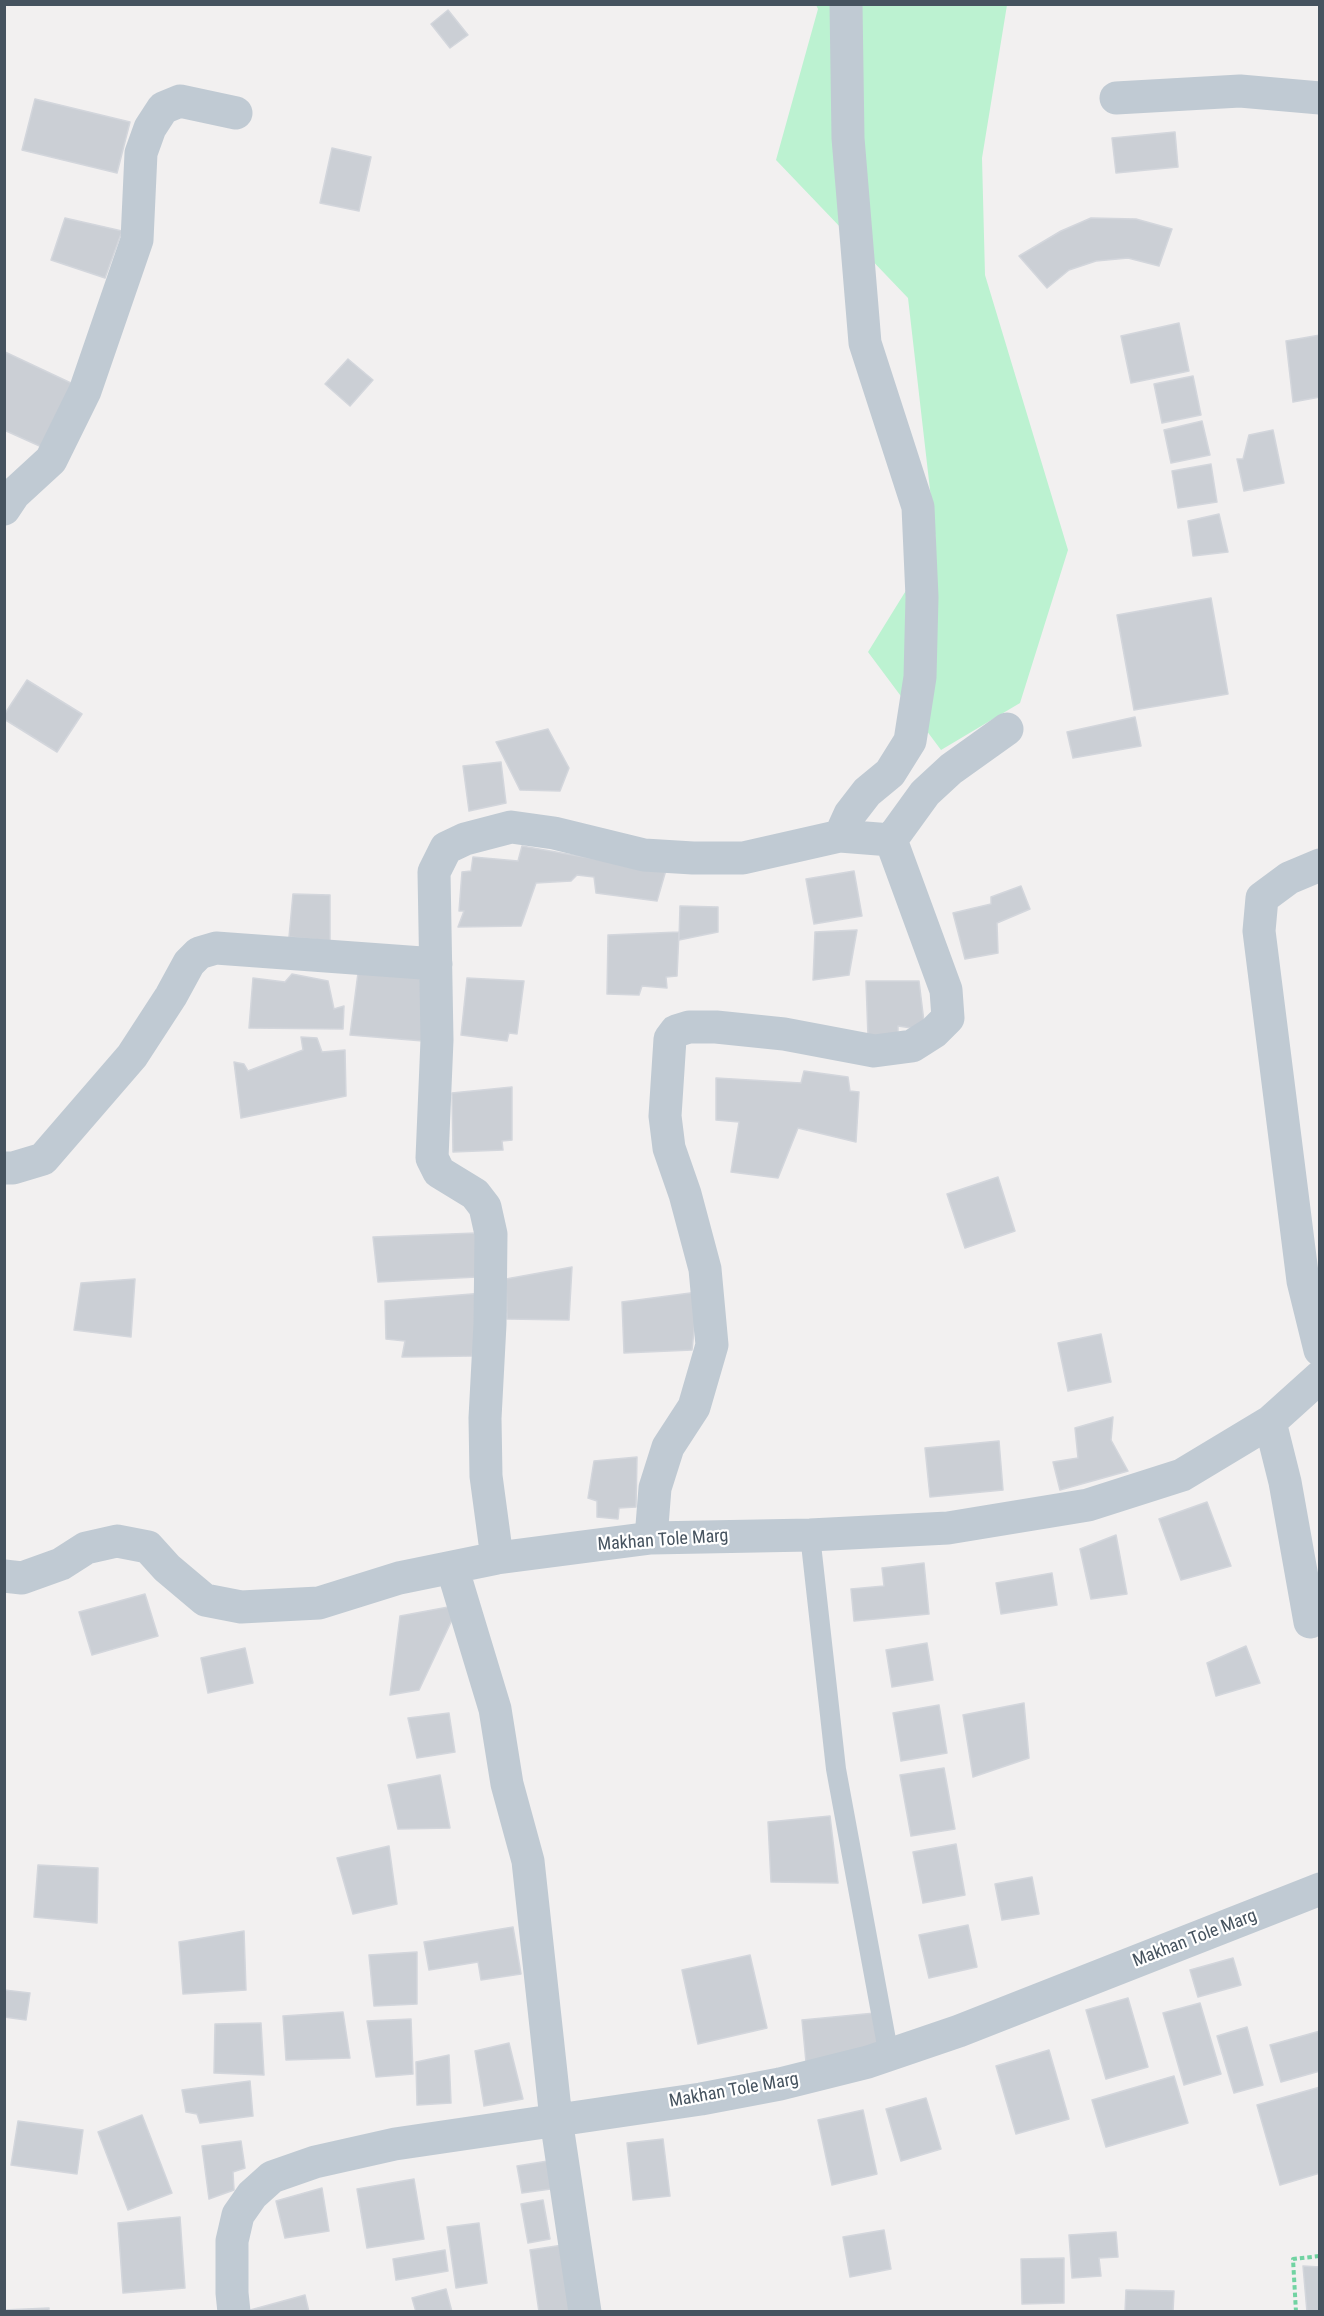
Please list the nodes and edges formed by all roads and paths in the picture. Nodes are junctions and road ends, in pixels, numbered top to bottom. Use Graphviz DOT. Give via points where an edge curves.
graph roads {
  1 [pos="846,4"];
  2 [pos="1116,98"];
  3 [pos="1320,98"];
  4 [pos="236,112"];
  5 [pos="4,509"];
  6 [pos="1007,729"];
  7 [pos="840,836"];
  8 [pos="891,840"];
  9 [pos="1320,865"];
  10 [pos="436,964"];
  11 [pos="4,1168"];
  12 [pos="1320,1350"];
  13 [pos="1320,1377"];
  14 [pos="1270,1422"];
  15 [pos="810,1535"];
  16 [pos="651,1538"];
  17 [pos="497,1558"];
  18 [pos="452,1567"];
  19 [pos="4,1576"];
  20 [pos="1310,1622"];
  21 [pos="1320,1889"];
  22 [pos="889,2056"];
  23 [pos="556,2119"];
  24 [pos="1320,2256"];
  25 [pos="234,2312"];
  26 [pos="585,2312"];
  27 [pos="1296,2312"];
  1 -- 7 [label="street" via="848,138 865,343 918,507 922,597 920,677 910,741 890,773 867,792 850,814"];
  2 -- 3 [label="street" via="1240,91"];
  4 -- 5 [label="street" via="180,102 163,108 150,128 141,153 137,240 85,391 51,460 14,494"];
  6 -- 8 [label="street" via="931,787"];
  7 -- 8 [label="street"];
  7 -- 10 [label="street" via="743,858 644,855 511,827 465,839 446,848 434,872"];
  8 -- 16 [label="street" via="946,990 948,1018 934,1032 912,1046 874,1051 784,1034 716,1027 676,1031 670,1039 665,1116 669,1148 705,1269 712,1345 694,1407 668,1447 658,1477"];
  9 -- 12 [label="street" via="1289,878 1262,898 1259,931 1303,1281"];
  10 -- 11 [label="street" via="216,948 200,953 189,963 132,1056 43,1159"];
  10 -- 17 [label="street" via="432,1158 439,1172 475,1194 484,1207 491,1234 486,1476"];
  13 -- 14 [label="street, Makhan Tole Marg"];
  14 -- 15 [label="street, Makhan Tole Marg" via="1182,1475 1088,1505 948,1528"];
  14 -- 20 [label="street"];
  15 -- 16 [label="street, Makhan Tole Marg"];
  15 -- 22 [label="lane" via="836,1769"];
  16 -- 17 [label="street, Makhan Tole Marg"];
  17 -- 18 [label="street, Makhan Tole Marg"];
  18 -- 19 [label="street, Makhan Tole Marg" via="399,1578 320,1603 241,1607 205,1600 148,1547 117,1541 86,1548 61,1564 22,1578"];
  18 -- 23 [label="street" via="495,1709 507,1784 528,1861"];
  21 -- 22 [label="street, Makhan Tole Marg"];
  22 -- 23 [label="street, Makhan Tole Marg" via="701,2099"];
  23 -- 25 [label="street, Makhan Tole Marg" via="395,2144 315,2162 272,2177 238,2214 232,2241"];
  23 -- 26 [label="street"];
  24 -- 27 [label="path" via="1293,2259"];
}
